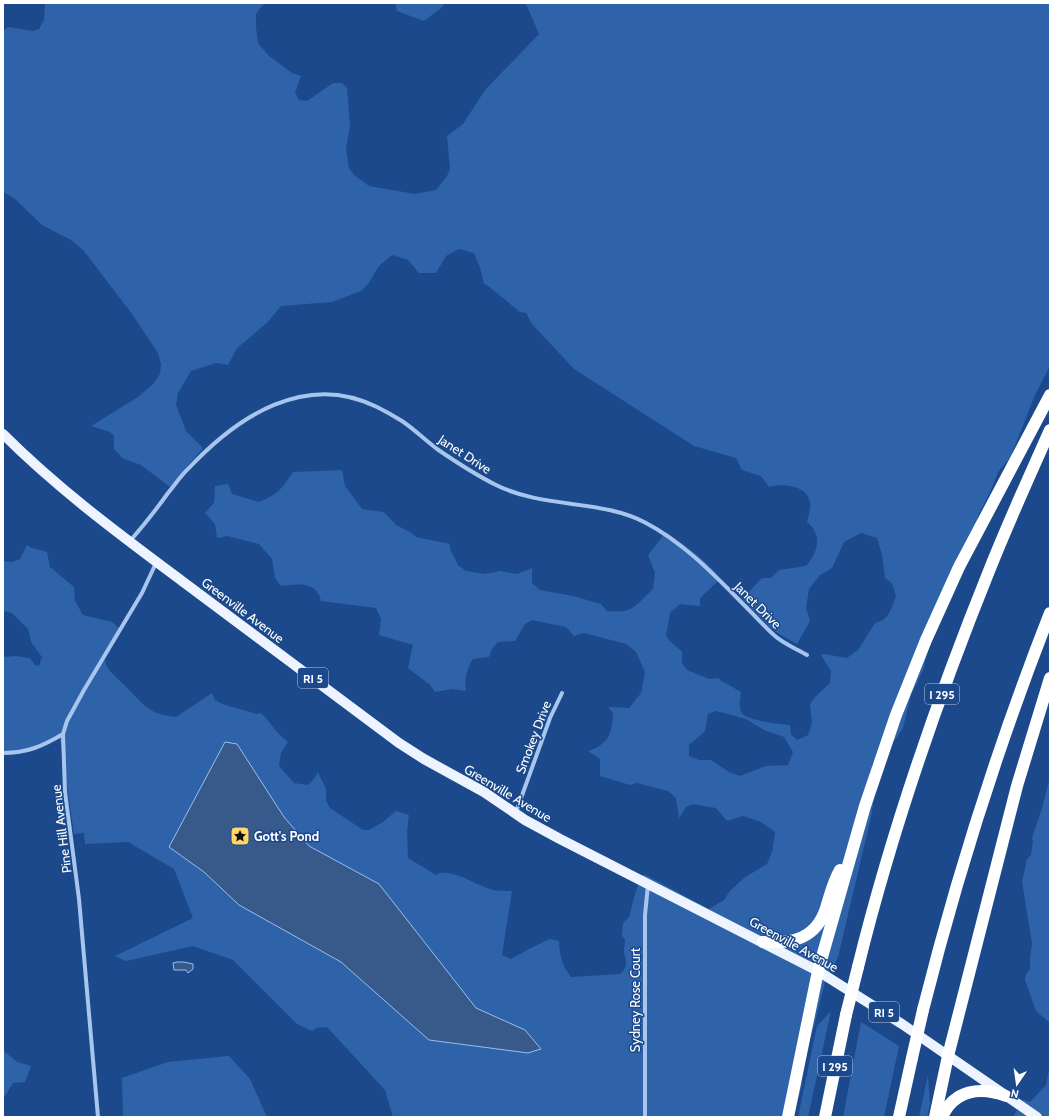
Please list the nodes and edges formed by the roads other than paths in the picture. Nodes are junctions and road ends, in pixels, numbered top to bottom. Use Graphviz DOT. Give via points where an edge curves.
graph roads {
  1 [pos="1050,395"];
  2 [pos="1050,430"];
  3 [pos="3,434"];
  4 [pos="130,541"];
  5 [pos="156,562"];
  6 [pos="1050,614"];
  7 [pos="807,655"];
  8 [pos="1050,678"];
  9 [pos="562,692"];
  10 [pos="63,734"];
  11 [pos="3,753"];
  12 [pos="515,812"];
  13 [pos="852,850"];
  14 [pos="648,884"];
  15 [pos="763,942"];
  16 [pos="818,971"];
  17 [pos="948,1056"];
  18 [pos="1006,1096"];
  19 [pos="98,1117"];
  20 [pos="645,1117"];
  21 [pos="788,1117"];
  22 [pos="825,1117"];
  23 [pos="899,1117"];
  24 [pos="935,1117"];
  25 [pos="942,1117"];
  26 [pos="1037,1117"];
  1 -- 13 [label="highway" via="962,560 926,640 910,677"];
  2 -- 22 [label="highway, I 295, bridge" via="989,570 943,691 895,838 858,968"];
  3 -- 4 [label="main road, Greenville Avenue / RI 5" via="69,495"];
  4 -- 5 [label="main road, Greenville Avenue / RI 5"];
  4 -- 7 [label="street, Janet Drive" via="187,469 218,439 248,417 277,403 300,397 337,395 375,406 395,417 472,472 514,494 605,510 647,523 712,573 776,638"];
  5 -- 10 [label="street, Pine Hill Avenue" via="142,593 84,690"];
  5 -- 12 [label="main road, Greenville Avenue / RI 5" via="399,743"];
  6 -- 23 [label="highway, bridge" via="977,816 943,933"];
  8 -- 17 [label="highway" via="1017,786"];
  9 -- 12 [label="street, Smokey Drive"];
  10 -- 11 [label="street" via="28,751"];
  10 -- 19 [label="street, Pine Hill Avenue" via="65,792 79,899"];
  12 -- 14 [label="main road, Greenville Avenue / RI 5" via="560,839"];
  13 -- 15 [label="highway" via="837,874 818,926 803,937 790,941"];
  13 -- 16 [label="highway"];
  14 -- 15 [label="main road, Greenville Avenue / RI 5"];
  14 -- 20 [label="street, Sydney Rose Court" via="644,915"];
  15 -- 16 [label="main road, Greenville Avenue / RI 5"];
  16 -- 17 [label="main road, Greenville Avenue / RI 5"];
  16 -- 21 [label="highway"];
  17 -- 18 [label="main road, Greenville Avenue / RI 5"];
  17 -- 24 [label="highway"];
  18 -- 25 [label="highway" via="981,1090 966,1094 948,1106"];
  18 -- 26 [label="main road, Greenville Avenue / RI 5"];
}
